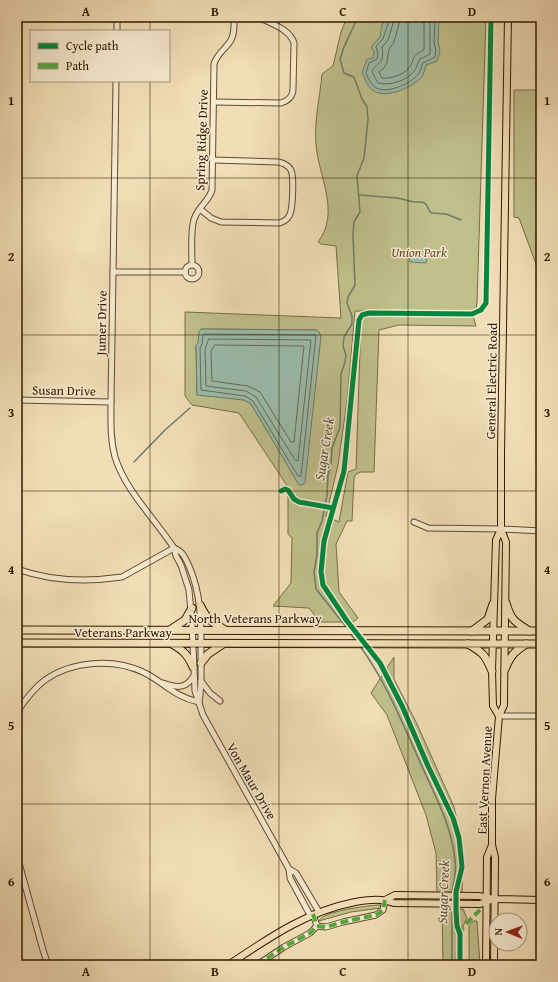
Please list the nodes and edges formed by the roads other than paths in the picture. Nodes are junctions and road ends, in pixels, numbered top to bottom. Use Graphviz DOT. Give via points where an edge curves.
graph roads {
  1 [pos="117,17"];
  2 [pos="234,17"];
  3 [pos="258,17"];
  4 [pos="508,17"];
  5 [pos="117,30"];
  6 [pos="116,82"];
  7 [pos="214,102"];
  8 [pos="212,160"];
  9 [pos="200,209"];
  10 [pos="192,265"];
  11 [pos="113,272"];
  12 [pos="185,272"];
  13 [pos="17,400"];
  14 [pos="111,402"];
  15 [pos="414,522"];
  16 [pos="501,528"];
  17 [pos="541,531"];
  18 [pos="174,548"];
  19 [pos="17,569"];
  20 [pos="506,603"];
  21 [pos="493,604"];
  22 [pos="200,605"];
  23 [pos="192,608"];
  24 [pos="17,630"];
  25 [pos="170,630"];
  26 [pos="193,630"];
  27 [pos="201,630"];
  28 [pos="225,630"];
  29 [pos="493,630"];
  30 [pos="472,631"];
  31 [pos="505,631"];
  32 [pos="529,631"];
  33 [pos="541,631"];
  34 [pos="17,643"];
  35 [pos="172,644"];
  36 [pos="193,644"];
  37 [pos="201,644"];
  38 [pos="224,644"];
  39 [pos="468,644"];
  40 [pos="492,644"];
  41 [pos="505,644"];
  42 [pos="526,644"];
  43 [pos="541,644"];
  44 [pos="201,663"];
  45 [pos="193,667"];
  46 [pos="505,669"];
  47 [pos="492,671"];
  48 [pos="193,677"];
  49 [pos="158,681"];
  50 [pos="201,681"];
  51 [pos="220,701"];
  52 [pos="199,702"];
  53 [pos="17,712"];
  54 [pos="499,716"];
  55 [pos="541,716"];
  56 [pos="492,846"];
  57 [pos="17,856"];
  58 [pos="290,869"];
  59 [pos="20,876"];
  60 [pos="494,899"];
  61 [pos="385,900"];
  62 [pos="486,900"];
  63 [pos="541,900"];
  64 [pos="314,914"];
  65 [pos="317,926"];
  66 [pos="237,963"];
  67 [pos="48,965"];
  68 [pos="228,965"];
  69 [pos="257,965"];
  70 [pos="486,965"];
  71 [pos="494,965"];
  1 -- 5 [label="street"];
  2 -- 7 [label="street, Spring Ridge Drive" via="232,39 218,54 214,64"];
  3 -- 7 [label="street" via="293,39 292,96 281,103"];
  4 -- 16 [label="main road, General Electric Road"];
  6 -- 11 [label="street, Jumer Drive"];
  7 -- 8 [label="street, Spring Ridge Drive"];
  8 -- 9 [label="street, Spring Ridge Drive" via="212,190"];
  8 -- 9 [label="street" via="285,164 292,174 291,212 287,219 279,223 221,222"];
  9 -- 10 [label="street, Spring Ridge Drive" via="193,222"];
  10 -- 12 [label="street" via="186,268"];
  10 -- 12 [label="street" via="200,272 198,277 189,278"];
  11 -- 12 [label="street"];
  11 -- 14 [label="street, Jumer Drive"];
  13 -- 14 [label="street, Susan Drive"];
  14 -- 18 [label="street, Jumer Drive" via="112,445 121,472"];
  15 -- 16 [label="street" via="428,528"];
  16 -- 17 [label="street"];
  16 -- 20 [label="main road, General Electric Road" via="506,542"];
  16 -- 21 [label="main road, General Electric Road" via="496,540"];
  18 -- 19 [label="street" via="122,577 93,580 56,579"];
  18 -- 22 [label="street, Jumer Drive" via="180,550 185,558 195,581"];
  18 -- 23 [label="street, Jumer Drive" via="188,583"];
  20 -- 31 [label="main road, General Electric Road"];
  20 -- 32 [label="highway" via="513,619"];
  21 -- 29 [label="main road, General Electric Road"];
  21 -- 30 [label="highway" via="488,619"];
  22 -- 27 [label="street, Jumer Drive"];
  22 -- 28 [label="highway" via="210,622"];
  23 -- 25 [label="highway" via="185,620"];
  23 -- 26 [label="street, Jumer Drive"];
  24 -- 25 [label="highway, North Veterans Parkway"];
  25 -- 26 [label="highway, North Veterans Parkway"];
  26 -- 27 [label="highway, North Veterans Parkway"];
  26 -- 36 [label="street, Von Maur Drive"];
  27 -- 28 [label="highway, North Veterans Parkway"];
  27 -- 37 [label="street, Jumer Drive"];
  28 -- 30 [label="highway, North Veterans Parkway"];
  29 -- 30 [label="highway, North Veterans Parkway"];
  29 -- 31 [label="highway, North Veterans Parkway"];
  29 -- 40 [label="main road, East Vernon Avenue"];
  31 -- 32 [label="highway, North Veterans Parkway"];
  31 -- 41 [label="main road, General Electric Road"];
  32 -- 33 [label="highway, North Veterans Parkway"];
  34 -- 35 [label="highway, Veterans Parkway"];
  35 -- 36 [label="highway, Veterans Parkway"];
  35 -- 45 [label="highway" via="185,652"];
  36 -- 37 [label="highway, Veterans Parkway"];
  36 -- 45 [label="street, Von Maur Drive"];
  37 -- 38 [label="highway, Veterans Parkway"];
  37 -- 44 [label="street, Von Maur Drive"];
  38 -- 39 [label="highway, Veterans Parkway"];
  38 -- 44 [label="highway" via="208,654"];
  39 -- 40 [label="highway, Veterans Parkway"];
  39 -- 47 [label="highway" via="486,656"];
  40 -- 41 [label="highway"];
  40 -- 47 [label="main road, East Vernon Avenue"];
  41 -- 42 [label="highway"];
  41 -- 46 [label="main road, East Vernon Avenue"];
  42 -- 43 [label="highway"];
  42 -- 46 [label="highway" via="515,651"];
  44 -- 50 [label="street, Von Maur Drive"];
  45 -- 48 [label="street, Von Maur Drive"];
  46 -- 54 [label="main road, East Vernon Avenue" via="504,705"];
  47 -- 54 [label="main road, East Vernon Avenue" via="493,706"];
  48 -- 49 [label="street" via="180,687"];
  48 -- 52 [label="street, Von Maur Drive"];
  49 -- 52 [label="street" via="187,700"];
  49 -- 53 [label="street" via="142,672 118,664 85,665 45,680 33,690"];
  50 -- 51 [label="street"];
  50 -- 52 [label="street, Von Maur Drive"];
  52 -- 58 [label="street, Von Maur Drive" via="202,715"];
  54 -- 55 [label="street"];
  54 -- 56 [label="main road, East Vernon Avenue" via="492,799"];
  56 -- 60 [label="main road, East Vernon Avenue" via="495,857"];
  56 -- 62 [label="main road, East Vernon Avenue" via="487,857"];
  57 -- 59 [label="street"];
  58 -- 64 [label="street, Von Maur Drive" via="296,873"];
  58 -- 64 [label="street, Von Maur Drive" via="290,878"];
  59 -- 67 [label="street"];
  60 -- 62 [label="main road"];
  60 -- 63 [label="main road"];
  60 -- 71 [label="main road, East Vernon Avenue"];
  61 -- 62 [label="main road" via="395,895 444,895"];
  61 -- 62 [label="main road" via="394,903 480,904"];
  61 -- 64 [label="main road" via="354,903"];
  61 -- 65 [label="street" via="383,910 376,915 326,927"];
  62 -- 70 [label="main road, East Vernon Avenue"];
  64 -- 65 [label="street"];
  64 -- 66 [label="main road" via="287,927"];
  65 -- 69 [label="street" via="310,933"];
  66 -- 68 [label="main road"];
}
